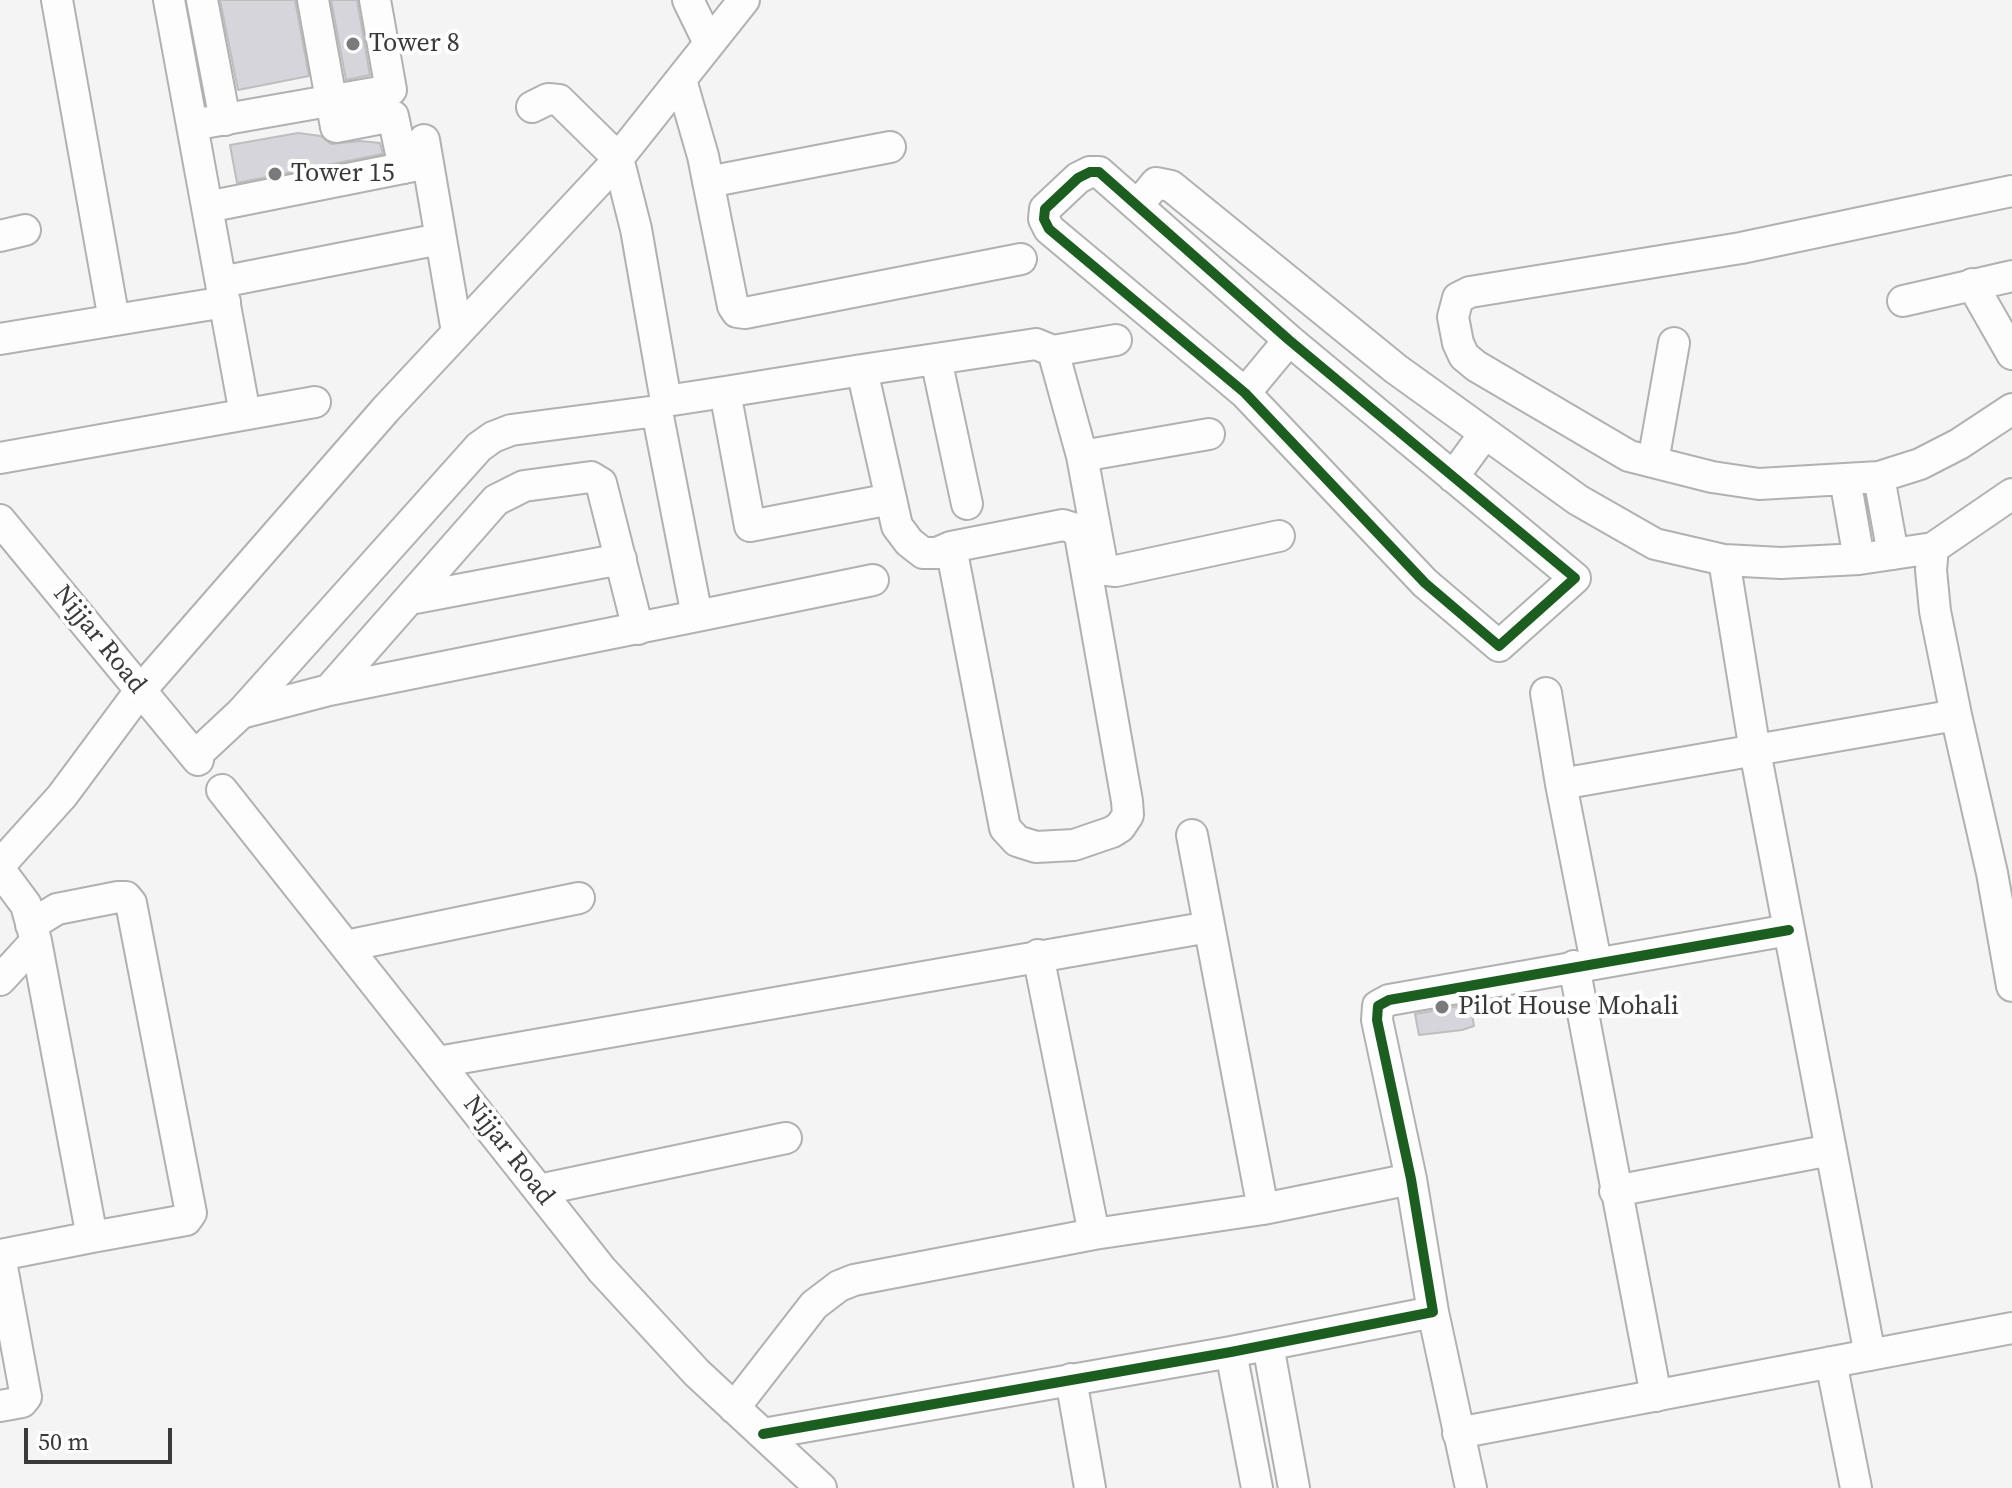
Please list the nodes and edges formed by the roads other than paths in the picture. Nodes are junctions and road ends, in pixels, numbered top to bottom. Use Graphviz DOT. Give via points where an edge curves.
graph roads {
  1 [pos="57,0"];
  2 [pos="169,0"];
  3 [pos="202,0"];
  4 [pos="313,0"];
  5 [pos="375,0"];
  6 [pos="688,0"];
  7 [pos="744,0"];
  8 [pos="709,43"];
  9 [pos="681,80"];
  10 [pos="332,101"];
  11 [pos="532,107"];
  12 [pos="225,120"];
  13 [pos="192,125"];
  14 [pos="890,147"];
  15 [pos="419,157"];
  16 [pos="618,158"];
  17 [pos="708,182"];
  18 [pos="2012,191"];
  19 [pos="585,195"];
  20 [pos="1138,205"];
  21 [pos="207,207"];
  22 [pos="636,229"];
  23 [pos="440,239"];
  24 [pos="1021,259"];
  25 [pos="2012,276"];
  26 [pos="1972,284"];
  27 [pos="223,292"];
  28 [pos="1903,301"];
  29 [pos="114,320"];
  30 [pos="457,332"];
  31 [pos="0,339"];
  32 [pos="1116,340"];
  33 [pos="1289,340"];
  34 [pos="1674,343"];
  35 [pos="1053,351"];
  36 [pos="2012,354"];
  37 [pos="936,359"];
  38 [pos="862,370"];
  39 [pos="725,392"];
  40 [pos="1245,393"];
  41 [pos="315,402"];
  42 [pos="2012,409"];
  43 [pos="245,414"];
  44 [pos="1478,428"];
  45 [pos="1209,434"];
  46 [pos="1082,456"];
  47 [pos="0,458"];
  48 [pos="1653,462"];
  49 [pos="1445,471"];
  50 [pos="1879,477"];
  51 [pos="1845,479"];
  52 [pos="2012,494"];
  53 [pos="891,499"];
  54 [pos="967,504"];
  55 [pos="0,520"];
  56 [pos="1279,536"];
  57 [pos="951,547"];
  58 [pos="1933,548"];
  59 [pos="1893,554"];
  60 [pos="621,559"];
  61 [pos="1859,559"];
  62 [pos="1724,560"];
  63 [pos="873,580"];
  64 [pos="410,599"];
  65 [pos="697,616"];
  66 [pos="638,629"];
  67 [pos="329,690"];
  68 [pos="140,691"];
  69 [pos="1546,693"];
  70 [pos="241,713"];
  71 [pos="1956,715"];
  72 [pos="1755,751"];
  73 [pos="1561,784"];
  74 [pos="222,790"];
  75 [pos="1192,835"];
  76 [pos="0,868"];
  77 [pos="2002,873"];
  78 [pos="579,898"];
  79 [pos="0,901"];
  80 [pos="1209,927"];
  81 [pos="32,928"];
  82 [pos="1789,930"];
  83 [pos="346,946"];
  84 [pos="1038,955"];
  85 [pos="1585,964"];
  86 [pos="0,980"];
  87 [pos="2012,986"];
  88 [pos="438,1062"];
  89 [pos="786,1138"];
  90 [pos="1831,1150"];
  91 [pos="1411,1179"];
  92 [pos="539,1190"];
  93 [pos="1615,1191"];
  94 [pos="1263,1209"];
  95 [pos="1094,1234"];
  96 [pos="92,1237"];
  97 [pos="0,1255"];
  98 [pos="1433,1312"];
  99 [pos="2012,1328"];
  100 [pos="1268,1345"];
  101 [pos="1231,1352"];
  102 [pos="1870,1355"];
  103 [pos="1831,1362"];
  104 [pos="1071,1379"];
  105 [pos="1656,1396"];
  106 [pos="0,1406"];
  107 [pos="734,1408"];
  108 [pos="1458,1433"];
  109 [pos="763,1434"];
  110 [pos="821,1488"];
  111 [pos="1090,1488"];
  112 [pos="1257,1488"];
  113 [pos="1294,1488"];
  114 [pos="1471,1488"];
  115 [pos="1856,1488"];
  1 -- 29 [label="street"];
  2 -- 13 [label="street"];
  3 -- 12 [label="street"];
  4 -- 10 [label="street"];
  5 -- 10 [label="street" via="391,90"];
  6 -- 8 [label="street"];
  7 -- 8 [label="street"];
  8 -- 9 [label="street"];
  9 -- 16 [label="street"];
  9 -- 17 [label="street"];
  10 -- 12 [label="street"];
  10 -- 15 [label="street" via="336,127 393,116"];
  11 -- 16 [label="street" via="559,100"];
  12 -- 13 [label="street"];
  13 -- 21 [label="street"];
  14 -- 17 [label="street"];
  15 -- 21 [label="street"];
  15 -- 23 [label="street"];
  16 -- 19 [label="street"];
  16 -- 22 [label="street"];
  17 -- 24 [label="street" via="737,312"];
  18 -- 48 [label="street" via="1741,248 1458,298 1453,317 1464,356 1629,456"];
  19 -- 22 [label="street"];
  19 -- 30 [label="street"];
  20 -- 33 [label="street"];
  20 -- 40 [label="street" via="1094,171 1078,178 1045,209 1044,219 1049,229"];
  20 -- 44 [label="street" via="1156,183 1171,186 1396,369"];
  21 -- 27 [label="street"];
  22 -- 39 [label="street" via="666,401"];
  23 -- 27 [label="street"];
  23 -- 30 [label="street"];
  25 -- 26 [label="street"];
  26 -- 28 [label="street"];
  26 -- 36 [label="street"];
  27 -- 29 [label="street"];
  27 -- 43 [label="street"];
  29 -- 31 [label="street"];
  30 -- 68 [label="street"];
  32 -- 35 [label="street"];
  33 -- 40 [label="street"];
  33 -- 49 [label="street"];
  34 -- 48 [label="street"];
  35 -- 37 [label="street" via="1036,344"];
  35 -- 46 [label="street"];
  37 -- 38 [label="street"];
  37 -- 54 [label="street"];
  38 -- 39 [label="street"];
  38 -- 53 [label="street"];
  39 -- 53 [label="street" via="750,526"];
  40 -- 49 [label="street" via="1425,583 1499,646 1575,578"];
  41 -- 43 [label="street"];
  42 -- 50 [label="street" via="1920,464"];
  43 -- 47 [label="street"];
  44 -- 49 [label="street"];
  44 -- 62 [label="street" via="1578,500 1655,544"];
  45 -- 46 [label="street"];
  46 -- 56 [label="street" via="1107,570"];
  48 -- 51 [label="street" via="1759,484"];
  50 -- 51 [label="street"];
  50 -- 59 [label="street"];
  51 -- 61 [label="street"];
  52 -- 58 [label="street"];
  53 -- 57 [label="street" via="897,526 909,542 923,553"];
  55 -- 68 [label="street, Nijjar Road"];
  57 -- 57 [label="street" via="1063,525 1080,535 1127,801 1128,815 1112,832 1074,845 1036,847 1017,841 1005,828"];
  58 -- 59 [label="street"];
  58 -- 71 [label="street" via="1935,611"];
  59 -- 61 [label="street"];
  60 -- 64 [label="street"];
  60 -- 64 [label="street" via="598,480 524,486 496,500"];
  60 -- 66 [label="street"];
  61 -- 62 [label="street"];
  62 -- 72 [label="street"];
  63 -- 65 [label="street"];
  64 -- 67 [label="street"];
  65 -- 66 [label="street"];
  65 -- 70 [label="street" via="657,411 511,430 479,447"];
  66 -- 67 [label="street"];
  67 -- 70 [label="street"];
  68 -- 70 [label="street, Nijjar Road" via="196,758"];
  68 -- 76 [label="street"];
  69 -- 73 [label="street"];
  71 -- 72 [label="street"];
  71 -- 77 [label="street"];
  72 -- 73 [label="street"];
  72 -- 82 [label="street"];
  73 -- 85 [label="street"];
  74 -- 83 [label="street, Nijjar Road"];
  75 -- 80 [label="street"];
  76 -- 81 [label="street" via="26,905"];
  77 -- 87 [label="street"];
  78 -- 83 [label="street"];
  79 -- 81 [label="street"];
  80 -- 84 [label="street"];
  80 -- 94 [label="street"];
  81 -- 86 [label="street"];
  81 -- 96 [label="street"];
  81 -- 96 [label="street" via="57,909 118,897 131,903 191,1213 186,1220"];
  82 -- 85 [label="street"];
  82 -- 90 [label="street"];
  83 -- 88 [label="street, Nijjar Road"];
  84 -- 88 [label="street"];
  84 -- 95 [label="street"];
  85 -- 91 [label="street" via="1378,1006"];
  85 -- 93 [label="street"];
  88 -- 92 [label="street, Nijjar Road"];
  89 -- 92 [label="street"];
  90 -- 93 [label="street"];
  90 -- 102 [label="street"];
  91 -- 94 [label="street"];
  91 -- 98 [label="street"];
  92 -- 107 [label="street, Nijjar Road" via="602,1270"];
  93 -- 105 [label="street"];
  94 -- 95 [label="street"];
  95 -- 107 [label="street" via="839,1286 814,1305"];
  96 -- 97 [label="street"];
  97 -- 106 [label="street" via="26,1397"];
  98 -- 100 [label="street"];
  98 -- 108 [label="street"];
  99 -- 102 [label="street"];
  100 -- 101 [label="street"];
  100 -- 113 [label="street"];
  101 -- 104 [label="street"];
  101 -- 112 [label="street"];
  102 -- 103 [label="street"];
  103 -- 105 [label="street"];
  103 -- 115 [label="street"];
  104 -- 109 [label="street"];
  104 -- 111 [label="street"];
  105 -- 108 [label="street"];
  107 -- 109 [label="street, Nijjar Road"];
  108 -- 114 [label="street"];
  109 -- 110 [label="street, Nijjar Road"];
}
